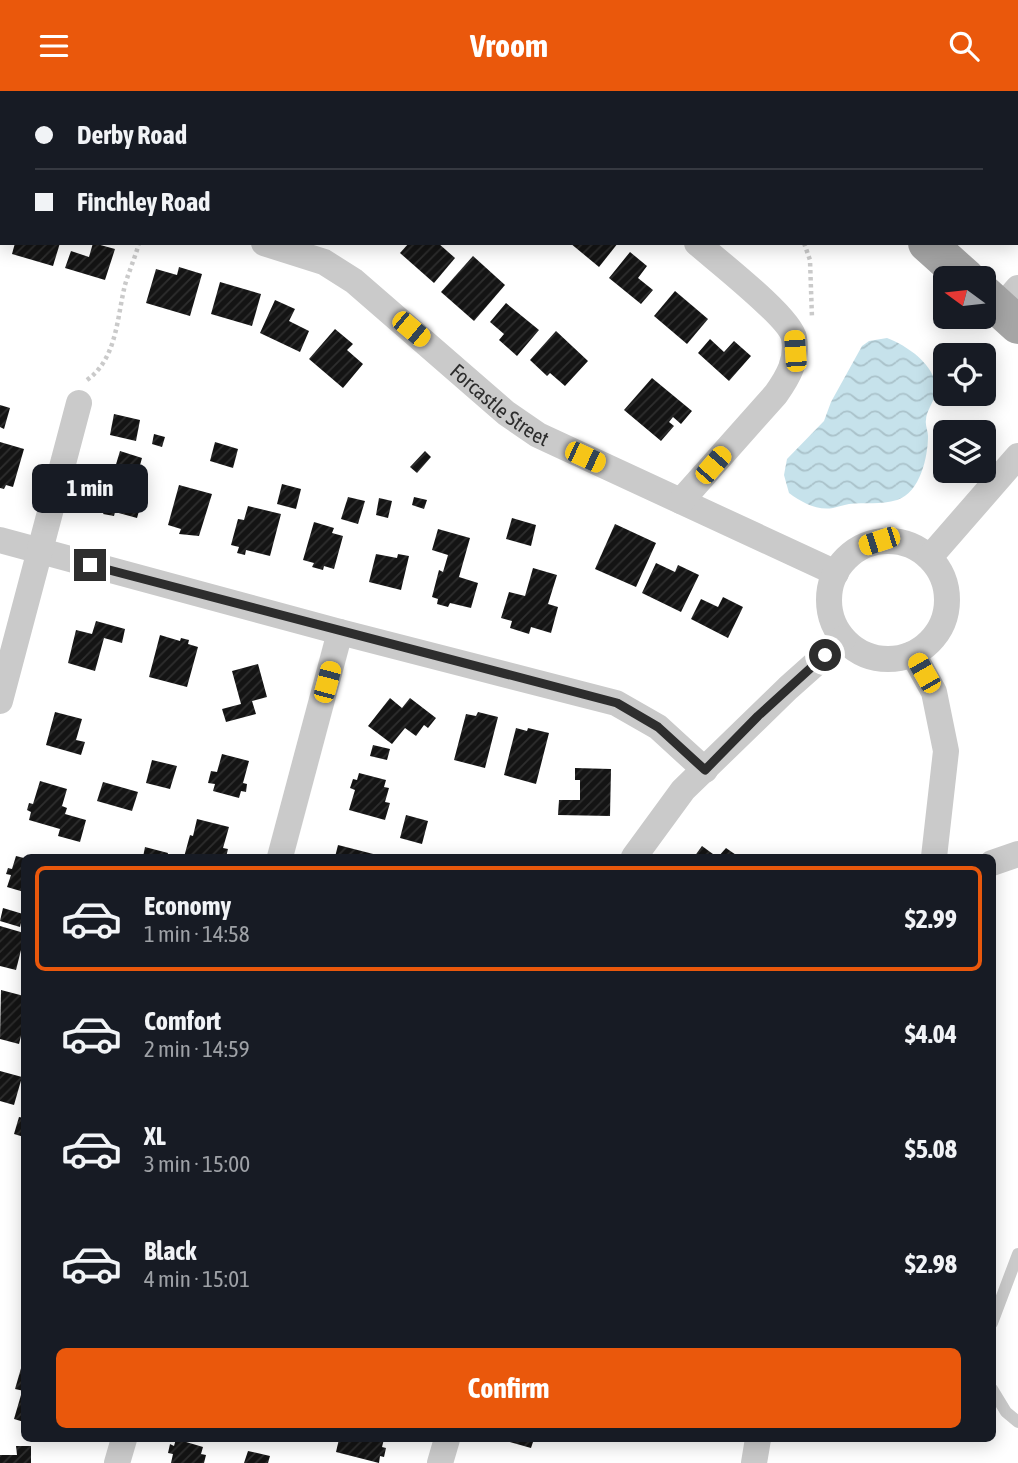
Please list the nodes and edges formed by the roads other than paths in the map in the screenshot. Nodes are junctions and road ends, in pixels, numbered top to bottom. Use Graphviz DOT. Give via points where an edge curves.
graph roads {
  1 [pos="270,245"];
  2 [pos="699,245"];
  3 [pos="929,245"];
  4 [pos="953,266"];
  5 [pos="79,403"];
  6 [pos="1018,457"];
  7 [pos="681,501"];
  8 [pos="0,540"];
  9 [pos="40,551"];
  10 [pos="930,557"];
  11 [pos="836,573"];
  12 [pos="340,632"];
  13 [pos="843,639"];
  14 [pos="913,654"];
  15 [pos="0,701"];
  16 [pos="705,770"];
  17 [pos="280,854"];
  18 [pos="636,854"];
  19 [pos="936,854"];
  20 [pos="1018,854"];
  21 [pos="996,862"];
  22 [pos="1018,1254"];
  23 [pos="996,1312"];
  24 [pos="996,1396"];
  25 [pos="1018,1422"];
  26 [pos="123,1442"];
  27 [pos="446,1442"];
  28 [pos="758,1442"];
  29 [pos="117,1463"];
  30 [pos="440,1463"];
  31 [pos="754,1463"];
  1 -- 7 [label="street, Forcastle Street" via="324,262 354,281 506,413 538,435"];
  2 -- 7 [label="street" via="777,314 794,336 795,351 787,379 776,394"];
  3 -- 4 [label="main road"];
  5 -- 9 [label="street"];
  6 -- 10 [label="street"];
  7 -- 11 [label="street, Forcastle Street"];
  8 -- 9 [label="street"];
  9 -- 12 [label="street"];
  9 -- 15 [label="street"];
  10 -- 11 [label="street" via="897,541 879,541 846,558"];
  10 -- 14 [label="street" via="947,590 946,610 929,643"];
  11 -- 13 [label="street" via="830,607"];
  12 -- 16 [label="street" via="617,703 658,727"];
  12 -- 17 [label="street"];
  13 -- 14 [label="street" via="876,658"];
  13 -- 16 [label="street"];
  14 -- 19 [label="street" via="934,692 946,751"];
  16 -- 18 [label="street" via="683,790"];
  20 -- 21 [label="street"];
  22 -- 23 [label="lane"];
  24 -- 25 [label="lane"];
  26 -- 29 [label="street"];
  27 -- 30 [label="street"];
  28 -- 31 [label="street"];
}
